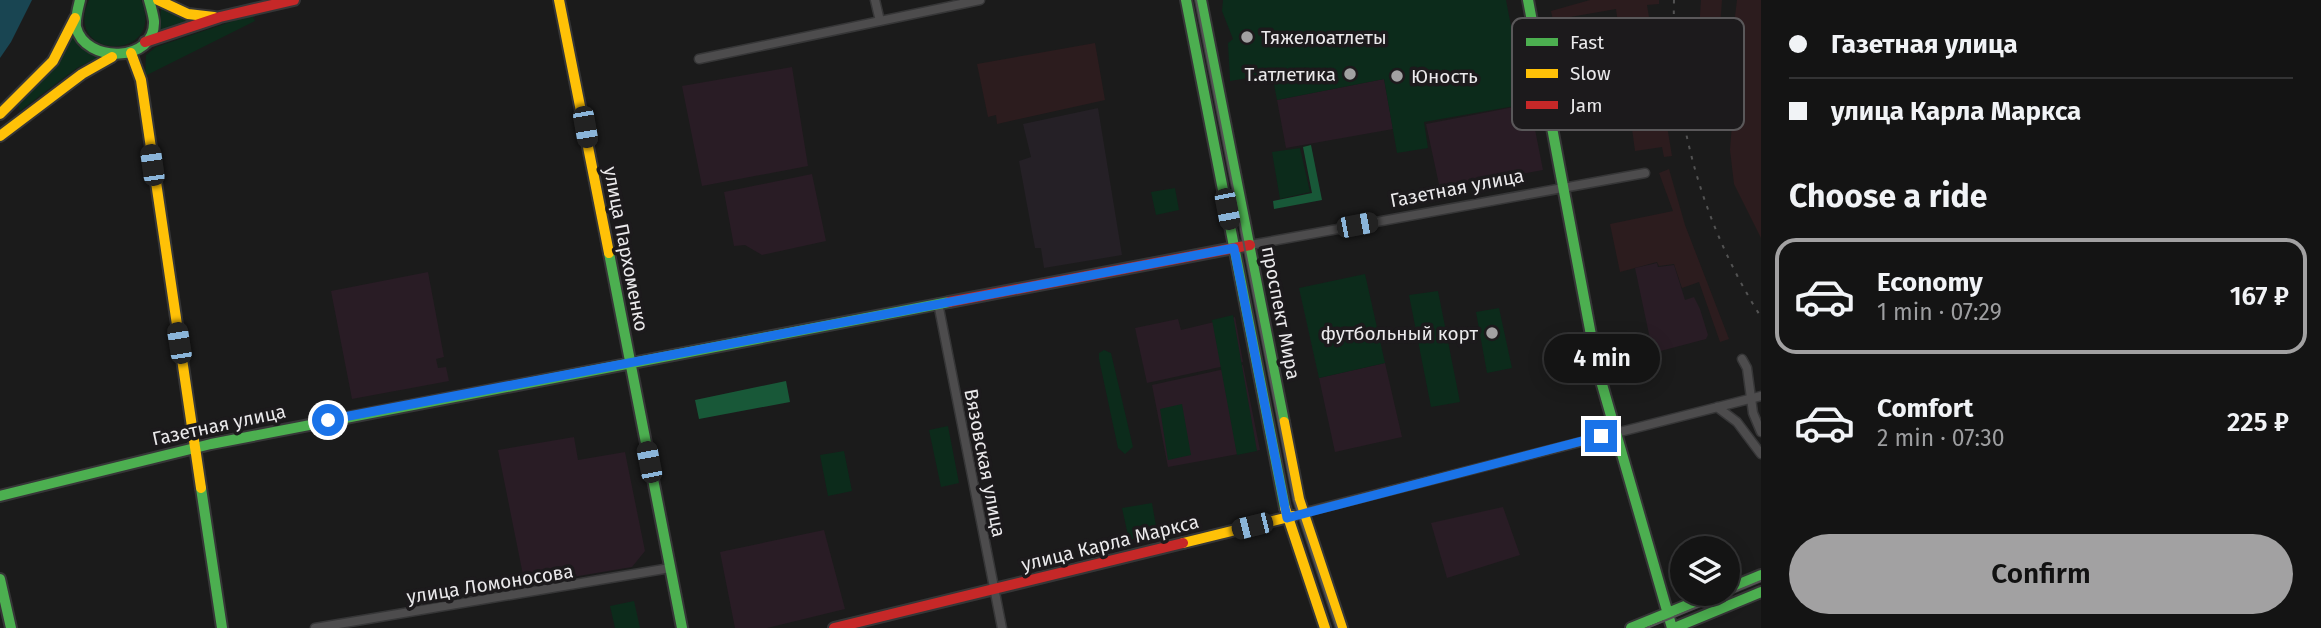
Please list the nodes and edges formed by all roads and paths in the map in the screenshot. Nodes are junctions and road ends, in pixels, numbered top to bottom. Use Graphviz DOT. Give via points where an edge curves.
graph roads {
  1 [pos="80,0"];
  2 [pos="149,0"];
  3 [pos="158,0"];
  4 [pos="294,0"];
  5 [pos="559,0"];
  6 [pos="876,0"];
  7 [pos="980,0"];
  8 [pos="1186,0"];
  9 [pos="1201,0"];
  10 [pos="1528,0"];
  11 [pos="76,15"];
  12 [pos="220,17"];
  13 [pos="1531,18"];
  14 [pos="880,21"];
  15 [pos="145,42"];
  16 [pos="131,54"];
  17 [pos="112,57"];
  18 [pos="699,59"];
  19 [pos="0,114"];
  20 [pos="1550,130"];
  21 [pos="0,136"];
  22 [pos="1645,173"];
  23 [pos="1560,187"];
  24 [pos="1251,245"];
  25 [pos="1234,248"];
  26 [pos="938,303"];
  27 [pos="1742,359"];
  28 [pos="629,362"];
  29 [pos="1761,396"];
  30 [pos="1750,399"];
  31 [pos="1717,407"];
  32 [pos="1761,432"];
  33 [pos="1615,433"];
  34 [pos="194,448"];
  35 [pos="1761,454"];
  36 [pos="0,496"];
  37 [pos="1302,513"];
  38 [pos="1287,518"];
  39 [pos="670,568"];
  40 [pos="1761,575"];
  41 [pos="0,579"];
  42 [pos="1740,584"];
  43 [pos="994,589"];
  44 [pos="1761,592"];
  45 [pos="1686,606"];
  46 [pos="1667,614"];
  47 [pos="11,628"];
  48 [pos="222,628"];
  49 [pos="315,628"];
  50 [pos="682,628"];
  51 [pos="834,628"];
  52 [pos="1002,628"];
  53 [pos="1325,628"];
  54 [pos="1342,628"];
  55 [pos="1631,628"];
  56 [pos="1673,628"];
  1 -- 11 [label="main road"];
  2 -- 15 [label="main road" via="153,23"];
  3 -- 12 [label="main road" via="188,14"];
  4 -- 12 [label="main road"];
  5 -- 28 [label="main road, улица Пархоменко"];
  6 -- 14 [label="street"];
  7 -- 14 [label="street"];
  8 -- 25 [label="main road, проспект Мира"];
  9 -- 24 [label="main road, проспект Мира"];
  10 -- 13 [label="main road"];
  11 -- 17 [label="main road" via="82,38"];
  11 -- 19 [label="main road" via="53,61"];
  12 -- 15 [label="main road"];
  14 -- 18 [label="street"];
  15 -- 16 [label="main road"];
  16 -- 17 [label="main road"];
  16 -- 34 [label="main road" via="141,80"];
  17 -- 21 [label="main road"];
  20 -- 23 [label="main road"];
  22 -- 23 [label="street, Газетная улица"];
  23 -- 24 [label="street, Газетная улица"];
  23 -- 33 [label="main road"];
  24 -- 25 [label="main road, Газетная улица"];
  24 -- 37 [label="main road, проспект Мира"];
  25 -- 26 [label="main road, Газетная улица"];
  25 -- 38 [label="main road, проспект Мира"];
  26 -- 28 [label="main road, Газетная улица"];
  26 -- 43 [label="street, Вязовская улица"];
  27 -- 30 [label="street"];
  28 -- 34 [label="main road, Газетная улица"];
  28 -- 39 [label="main road, улица Пархоменко"];
  29 -- 30 [label="street, улица Карла Маркса"];
  30 -- 31 [label="street, улица Карла Маркса"];
  30 -- 32 [label="street"];
  31 -- 33 [label="street, улица Карла Маркса"];
  31 -- 35 [label="street" via="1737,422"];
  33 -- 37 [label="street, улица Карла Маркса"];
  33 -- 46 [label="main road"];
  34 -- 36 [label="main road, Газетная улица"];
  34 -- 48 [label="main road"];
  37 -- 38 [label="main road, улица Карла Маркса"];
  37 -- 54 [label="main road, проспект Мира"];
  38 -- 43 [label="main road, улица Карла Маркса"];
  38 -- 53 [label="main road, проспект Мира"];
  39 -- 49 [label="street, улица Ломоносова"];
  39 -- 50 [label="main road, улица Пархоменко"];
  40 -- 42 [label="main road"];
  41 -- 47 [label="main road"];
  43 -- 51 [label="main road, улица Карла Маркса"];
  43 -- 52 [label="street, Вязовская улица"];
  44 -- 56 [label="main road"];
  45 -- 46 [label="main road"];
  46 -- 55 [label="main road"];
  46 -- 56 [label="main road"];
}
